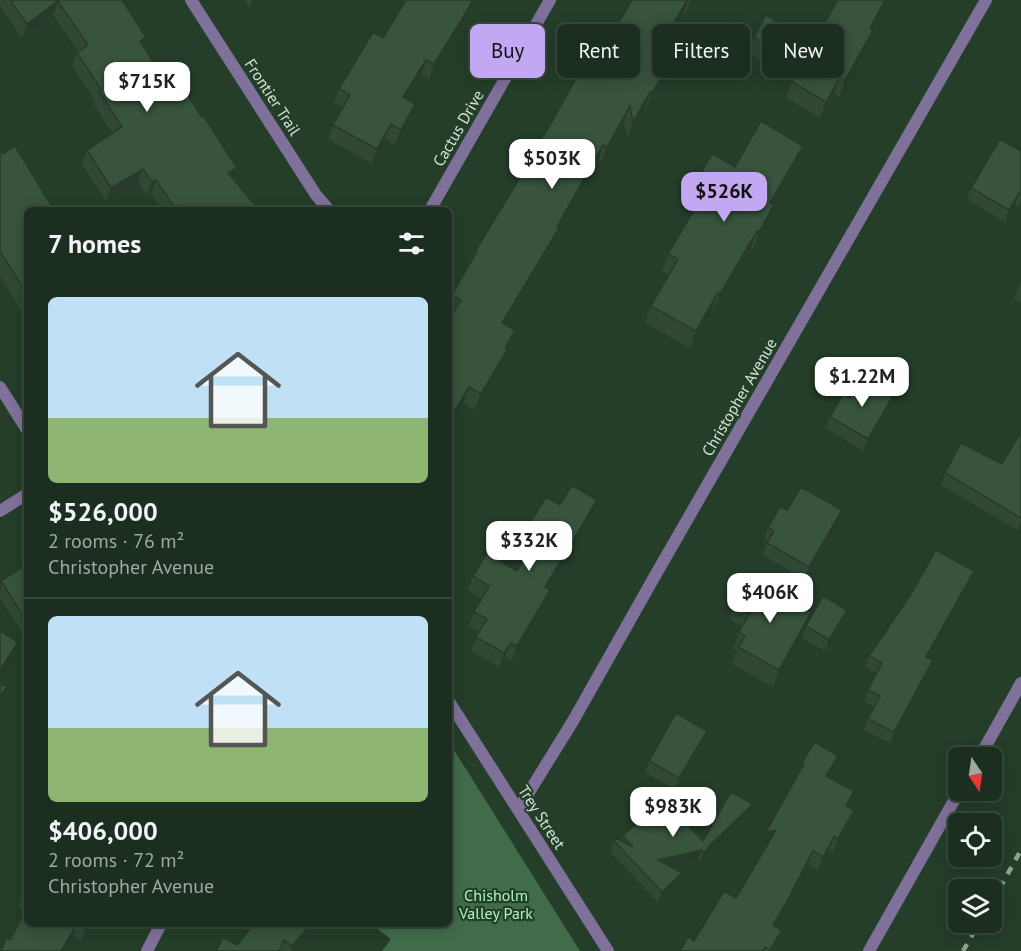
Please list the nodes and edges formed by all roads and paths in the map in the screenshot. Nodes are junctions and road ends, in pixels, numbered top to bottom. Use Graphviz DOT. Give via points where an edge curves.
graph roads {
  1 [pos="191,0"];
  2 [pos="550,0"];
  3 [pos="986,0"];
  4 [pos="326,207"];
  5 [pos="432,207"];
  6 [pos="0,387"];
  7 [pos="24,425"];
  8 [pos="24,496"];
  9 [pos="0,511"];
  10 [pos="1021,683"];
  11 [pos="452,706"];
  12 [pos="985,747"];
  13 [pos="954,801"];
  14 [pos="518,810"];
  15 [pos="159,927"];
  16 [pos="147,951"];
  17 [pos="608,951"];
  18 [pos="869,951"];
  1 -- 4 [label="street, Frontier Trail"];
  2 -- 5 [label="street, Cactus Drive"];
  3 -- 14 [label="street, Christopher Avenue" via="573,721"];
  6 -- 7 [label="street"];
  8 -- 9 [label="street"];
  10 -- 12 [label="street"];
  11 -- 14 [label="street, Trey Street"];
  13 -- 18 [label="street"];
  14 -- 17 [label="street, Trey Street"];
  15 -- 16 [label="street"];
}
